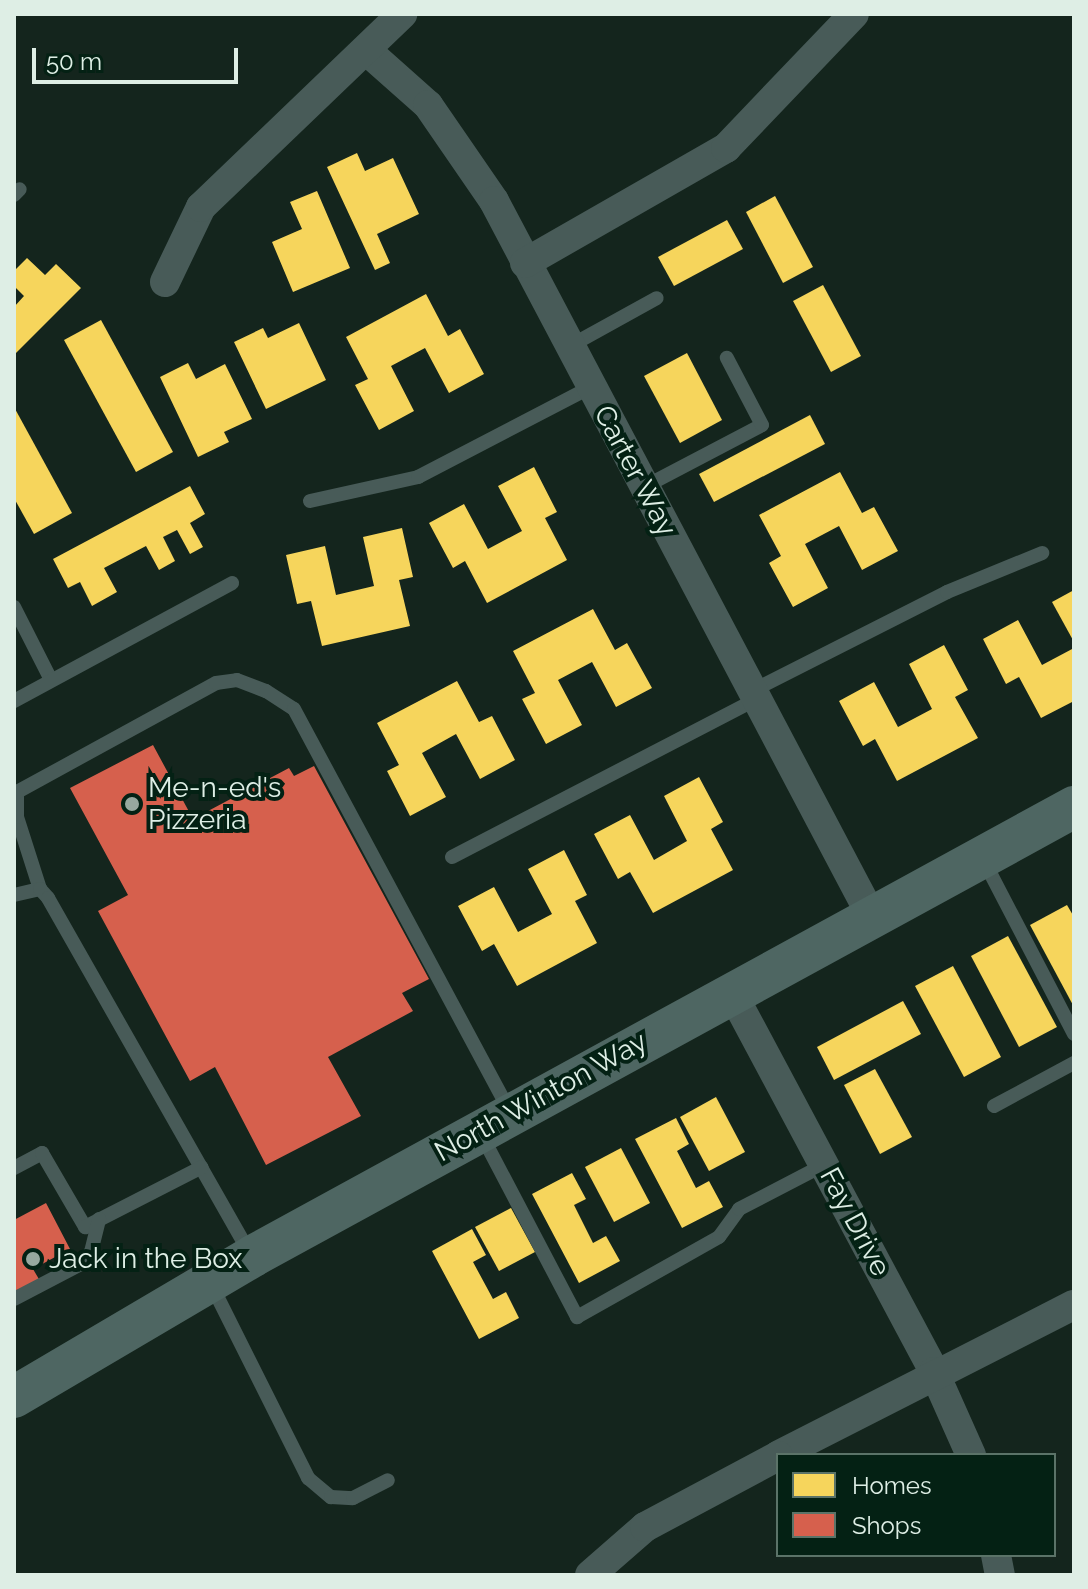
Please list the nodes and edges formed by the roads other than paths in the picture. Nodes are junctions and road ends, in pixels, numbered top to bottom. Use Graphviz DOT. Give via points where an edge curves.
graph roads {
  1 [pos="402,14"];
  2 [pos="854,14"];
  3 [pos="366,50"];
  4 [pos="525,263"];
  5 [pos="165,282"];
  6 [pos="657,298"];
  7 [pos="569,346"];
  8 [pos="727,358"];
  9 [pos="591,387"];
  10 [pos="644,487"];
  11 [pos="310,501"];
  12 [pos="1042,553"];
  13 [pos="232,583"];
  14 [pos="14,607"];
  15 [pos="51,680"];
  16 [pos="754,695"];
  17 [pos="14,701"];
  18 [pos="1074,807"];
  19 [pos="452,857"];
  20 [pos="982,857"];
  21 [pos="40,889"];
  22 [pos="14,895"];
  23 [pos="872,917"];
  24 [pos="732,993"];
  25 [pos="1074,1034"];
  26 [pos="1074,1063"];
  27 [pos="994,1106"];
  28 [pos="495,1122"];
  29 [pos="824,1165"];
  30 [pos="202,1167"];
  31 [pos="14,1168"];
  32 [pos="99,1219"];
  33 [pos="253,1256"];
  34 [pos="210,1282"];
  35 [pos="14,1299"];
  36 [pos="1074,1305"];
  37 [pos="934,1372"];
  38 [pos="14,1397"];
  39 [pos="783,1453"];
  40 [pos="970,1453"];
  41 [pos="776,1457"];
  42 [pos="388,1480"];
  43 [pos="590,1575"];
  1 -- 3 [label="street"];
  2 -- 4 [label="street" via="726,148"];
  3 -- 4 [label="street, Carter Way" via="428,105 494,201"];
  3 -- 5 [label="street" via="201,207"];
  4 -- 7 [label="street, Carter Way"];
  6 -- 7 [label="lane"];
  7 -- 9 [label="street, Carter Way"];
  8 -- 10 [label="lane" via="762,425"];
  9 -- 10 [label="street, Carter Way"];
  9 -- 11 [label="lane" via="418,477"];
  10 -- 16 [label="street, Carter Way"];
  12 -- 16 [label="lane" via="947,592"];
  13 -- 15 [label="lane"];
  14 -- 15 [label="lane"];
  15 -- 17 [label="lane"];
  16 -- 19 [label="lane"];
  16 -- 23 [label="street, Carter Way"];
  18 -- 20 [label="main road, North Winton Way"];
  20 -- 23 [label="main road, North Winton Way"];
  20 -- 25 [label="lane"];
  21 -- 22 [label="lane"];
  21 -- 28 [label="lane" via="17,817 17,792 216,683 237,680 266,691 294,709"];
  21 -- 30 [label="lane"];
  23 -- 24 [label="main road, North Winton Way"];
  24 -- 28 [label="main road, North Winton Way"];
  24 -- 29 [label="street, Fay Drive"];
  26 -- 27 [label="lane"];
  28 -- 29 [label="lane" via="577,1317 719,1237 739,1209"];
  28 -- 33 [label="main road, North Winton Way"];
  29 -- 37 [label="street, Fay Drive"];
  30 -- 32 [label="lane"];
  30 -- 33 [label="lane"];
  31 -- 32 [label="lane" via="42,1153 85,1227"];
  32 -- 35 [label="lane" via="91,1252 81,1264"];
  33 -- 34 [label="main road, North Winton Way"];
  34 -- 38 [label="main road, North Winton Way"];
  34 -- 42 [label="lane" via="308,1478 331,1497 353,1498"];
  36 -- 37 [label="street"];
  37 -- 39 [label="street"];
  37 -- 40 [label="street, Fay Drive"];
  41 -- 43 [label="street" via="645,1527"];
}
